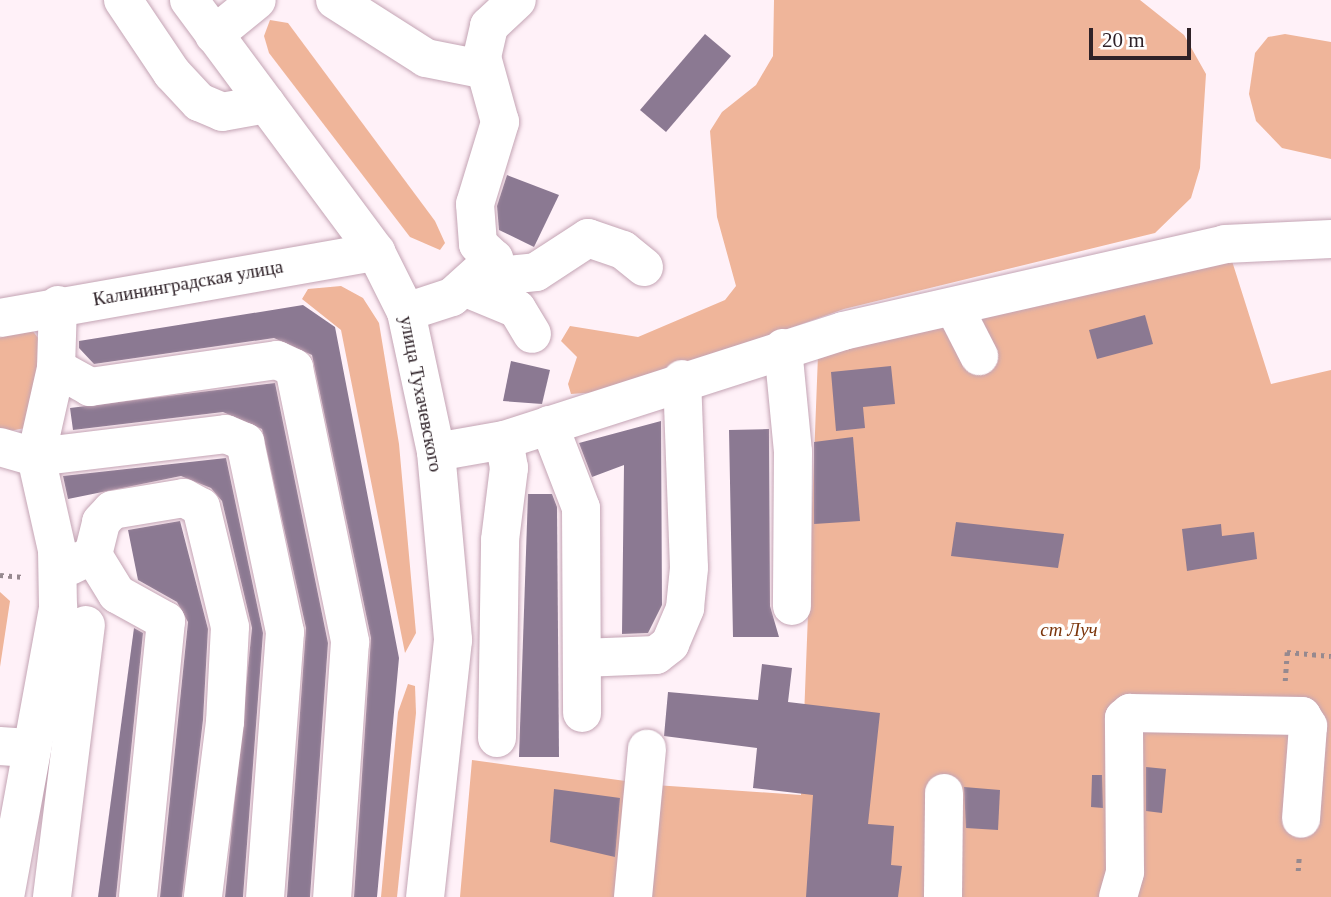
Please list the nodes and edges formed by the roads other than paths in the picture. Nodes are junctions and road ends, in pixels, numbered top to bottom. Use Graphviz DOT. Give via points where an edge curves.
graph roads {
  1 [pos="123,0"];
  2 [pos="257,0"];
  3 [pos="335,0"];
  4 [pos="517,0"];
  5 [pos="193,1"];
  6 [pos="214,35"];
  7 [pos="481,69"];
  8 [pos="266,104"];
  9 [pos="1331,239"];
  10 [pos="376,252"];
  11 [pos="644,267"];
  12 [pos="472,283"];
  13 [pos="58,305"];
  14 [pos="955,309"];
  15 [pos="406,312"];
  16 [pos="0,318"];
  17 [pos="532,334"];
  18 [pos="783,348"];
  19 [pos="979,356"];
  20 [pos="56,368"];
  21 [pos="682,380"];
  22 [pos="549,425"];
  23 [pos="504,440"];
  24 [pos="18,452"];
  25 [pos="436,452"];
  26 [pos="93,555"];
  27 [pos="59,578"];
  28 [pos="792,606"];
  29 [pos="86,625"];
  30 [pos="582,658"];
  31 [pos="582,713"];
  32 [pos="497,738"];
  33 [pos="16,747"];
  34 [pos="647,749"];
  35 [pos="944,793"];
  36 [pos="1301,819"];
  37 [pos="5,897"];
  38 [pos="52,897"];
  39 [pos="138,897"];
  40 [pos="203,897"];
  41 [pos="265,897"];
  42 [pos="332,897"];
  43 [pos="425,897"];
  44 [pos="633,897"];
  45 [pos="943,897"];
  46 [pos="1118,897"];
  1 -- 8 [label="street" via="199,102 222,112"];
  2 -- 6 [label="street"];
  3 -- 7 [label="street" via="426,58"];
  4 -- 7 [label="street" via="489,26"];
  5 -- 6 [label="street, улица Тухачевского"];
  6 -- 8 [label="street, улица Тухачевского"];
  7 -- 12 [label="street" via="500,122 475,204 478,244 494,259"];
  8 -- 10 [label="street, улица Тухачевского"];
  9 -- 14 [label="street" via="1225,244"];
  10 -- 13 [label="street, Калининградская улица"];
  10 -- 15 [label="street, улица Тухачевского"];
  11 -- 12 [label="street" via="623,250 588,238 536,272"];
  12 -- 15 [label="street"];
  12 -- 17 [label="street" via="517,309"];
  13 -- 16 [label="street, Калининградская улица"];
  13 -- 20 [label="street"];
  14 -- 18 [label="street"];
  14 -- 19 [label="street"];
  15 -- 25 [label="street, улица Тухачевского"];
  18 -- 21 [label="street"];
  18 -- 28 [label="street" via="793,452"];
  20 -- 24 [label="street"];
  20 -- 42 [label="street" via="90,387 277,360 294,368 350,642"];
  21 -- 22 [label="street"];
  21 -- 30 [label="street" via="689,568 685,608 670,645 656,654"];
  22 -- 23 [label="street"];
  22 -- 30 [label="street" via="581,508"];
  23 -- 25 [label="street"];
  23 -- 32 [label="street" via="509,468 500,540"];
  24 -- 27 [label="street"];
  24 -- 41 [label="street" via="226,434 245,442 285,632"];
  25 -- 43 [label="street, улица Тухачевского" via="453,640"];
  26 -- 27 [label="street" via="74,560"];
  26 -- 39 [label="street" via="117,594 166,621 168,633"];
  26 -- 40 [label="street" via="102,522 112,510 184,498 201,508 230,627 225,722"];
  27 -- 33 [label="street"];
  29 -- 38 [label="street"];
  30 -- 31 [label="street"];
  33 -- 37 [label="street"];
  34 -- 44 [label="street"];
  35 -- 45 [label="street"];
  36 -- 46 [label="street" via="1308,726 1302,716 1130,713 1124,719 1125,872"];
}
